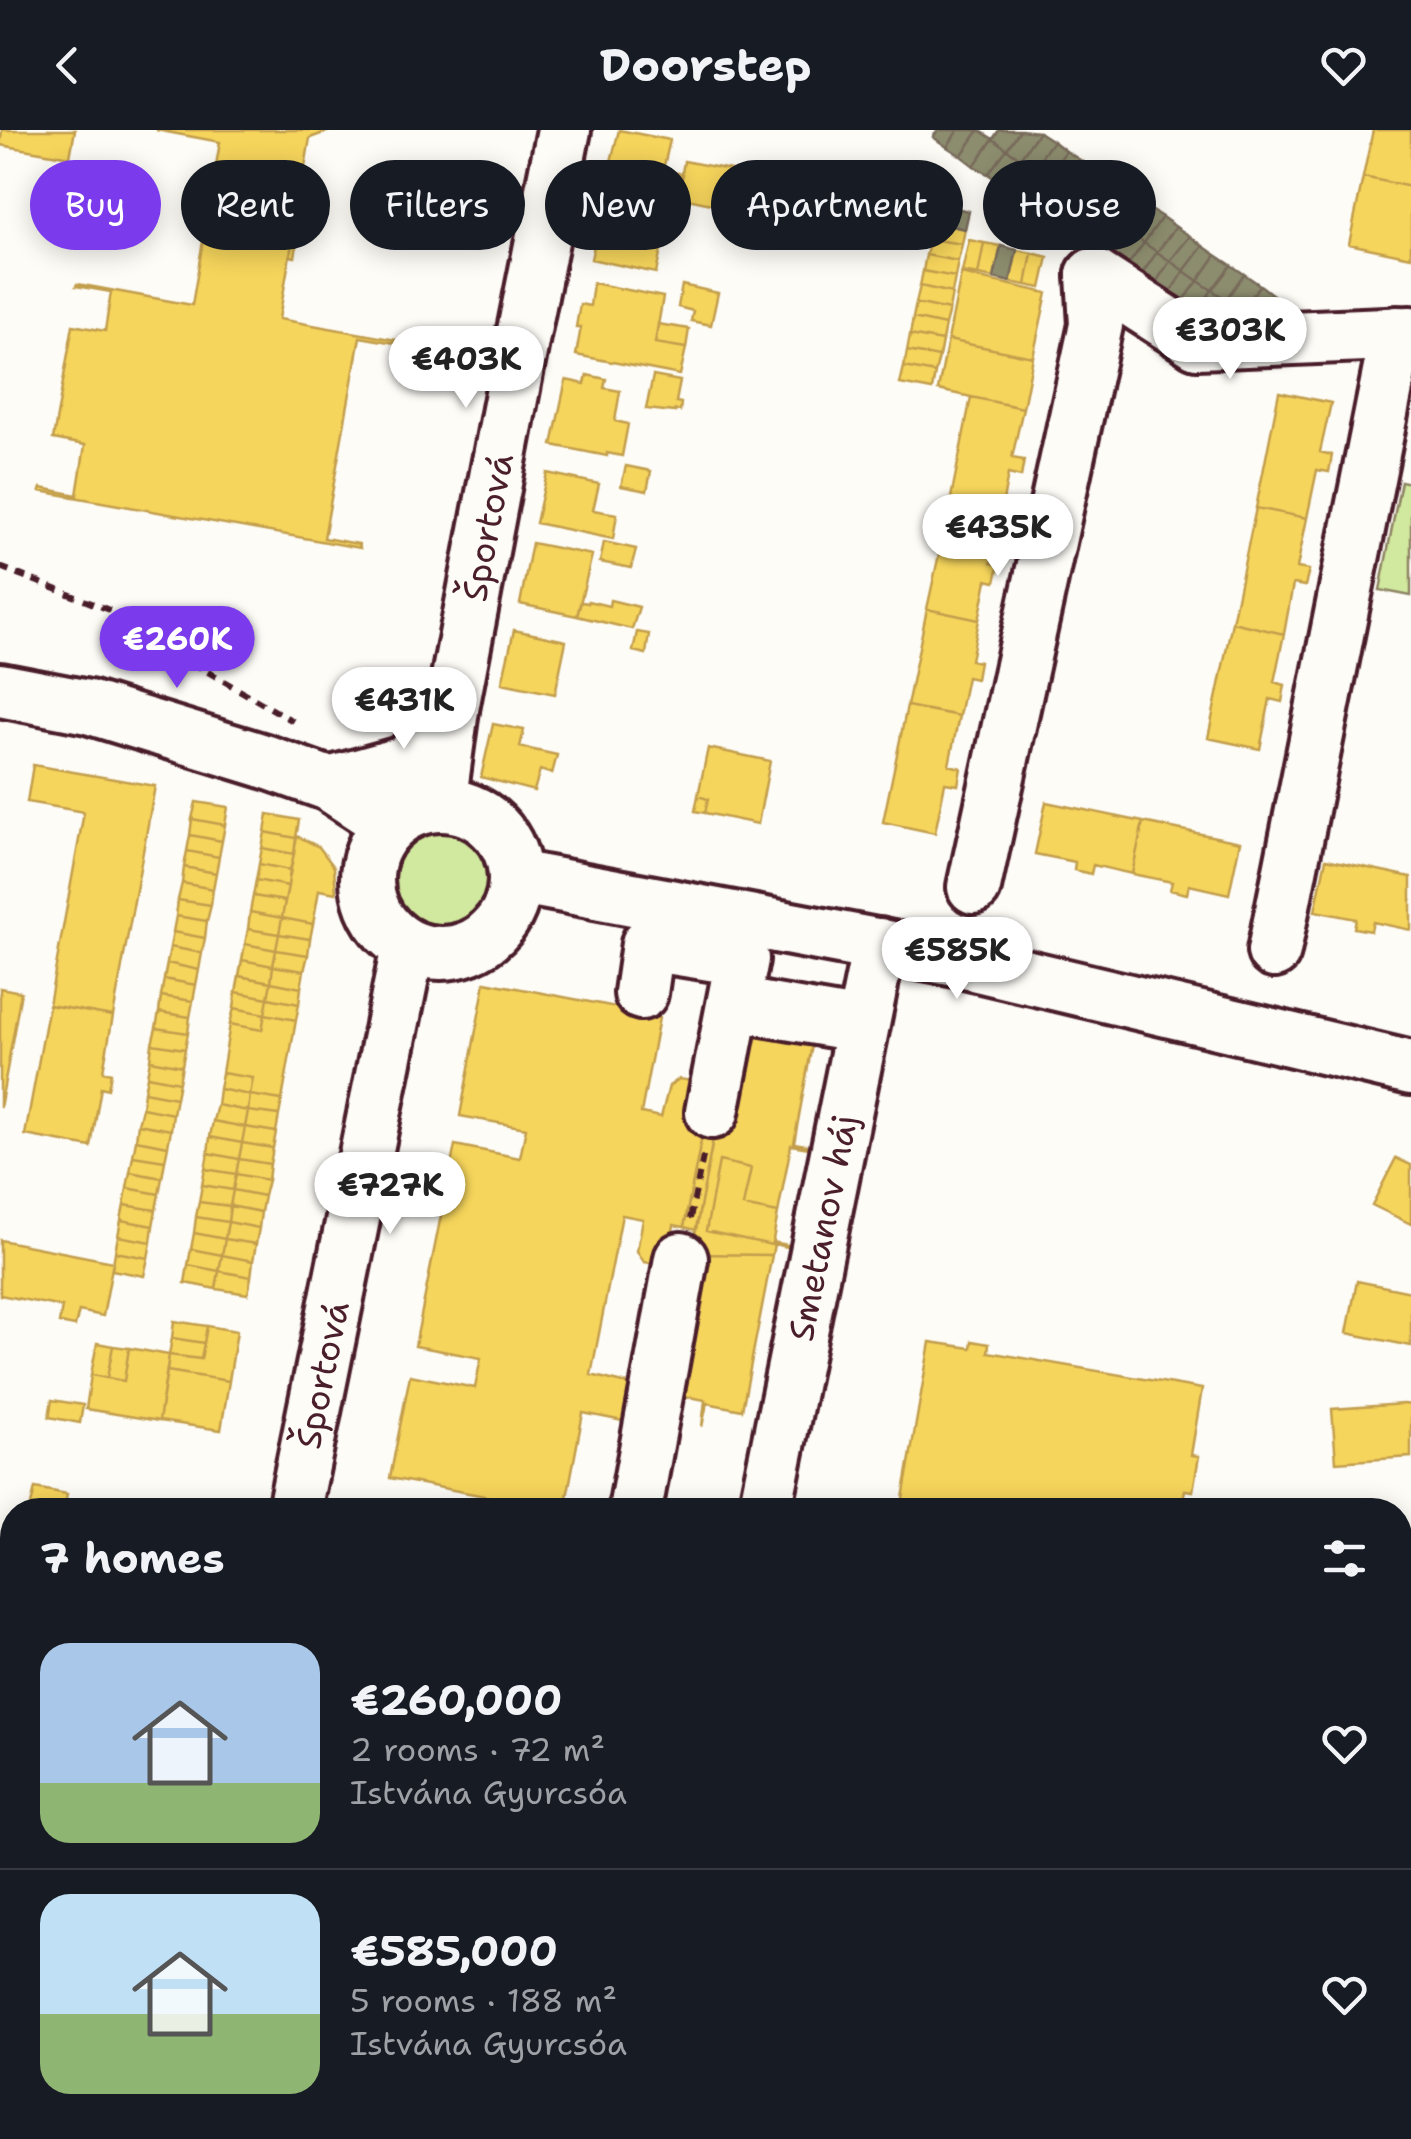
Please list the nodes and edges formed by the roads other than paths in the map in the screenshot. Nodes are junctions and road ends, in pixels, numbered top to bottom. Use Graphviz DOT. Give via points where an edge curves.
graph roads {
  1 [pos="564,130"];
  2 [pos="1404,333"];
  3 [pos="0,690"];
  4 [pos="452,710"];
  5 [pos="329,784"];
  6 [pos="439,805"];
  7 [pos="390,824"];
  8 [pos="516,877"];
  9 [pos="974,887"];
  10 [pos="879,945"];
  11 [pos="408,947"];
  12 [pos="1274,951"];
  13 [pos="641,992"];
  14 [pos="734,1004"];
  15 [pos="862,1026"];
  16 [pos="1411,1068"];
  17 [pos="712,1112"];
  18 [pos="681,1259"];
  19 [pos="296,1498"];
  20 [pos="637,1498"];
  21 [pos="767,1498"];
  1 -- 4 [label="street, Športová"];
  2 -- 9 [label="street" via="1197,342 1093,275 1096,326"];
  2 -- 12 [label="street"];
  3 -- 5 [label="street" via="88,706"];
  4 -- 5 [label="street" via="408,762"];
  4 -- 6 [label="street, Športová"];
  5 -- 7 [label="street"];
  6 -- 7 [label="street"];
  6 -- 8 [label="street" via="458,806 492,825"];
  7 -- 11 [label="street" via="375,843 366,890 374,913"];
  8 -- 10 [label="street"];
  8 -- 11 [label="street" via="507,914 481,942 445,954"];
  10 -- 15 [label="street, Smetanov háj"];
  10 -- 16 [label="street"];
  11 -- 19 [label="street, Športová"];
  13 -- 14 [label="street" via="648,944 742,960"];
  14 -- 15 [label="street"];
  14 -- 17 [label="street"];
  15 -- 21 [label="street, Smetanov háj"];
  18 -- 20 [label="street"];
}
